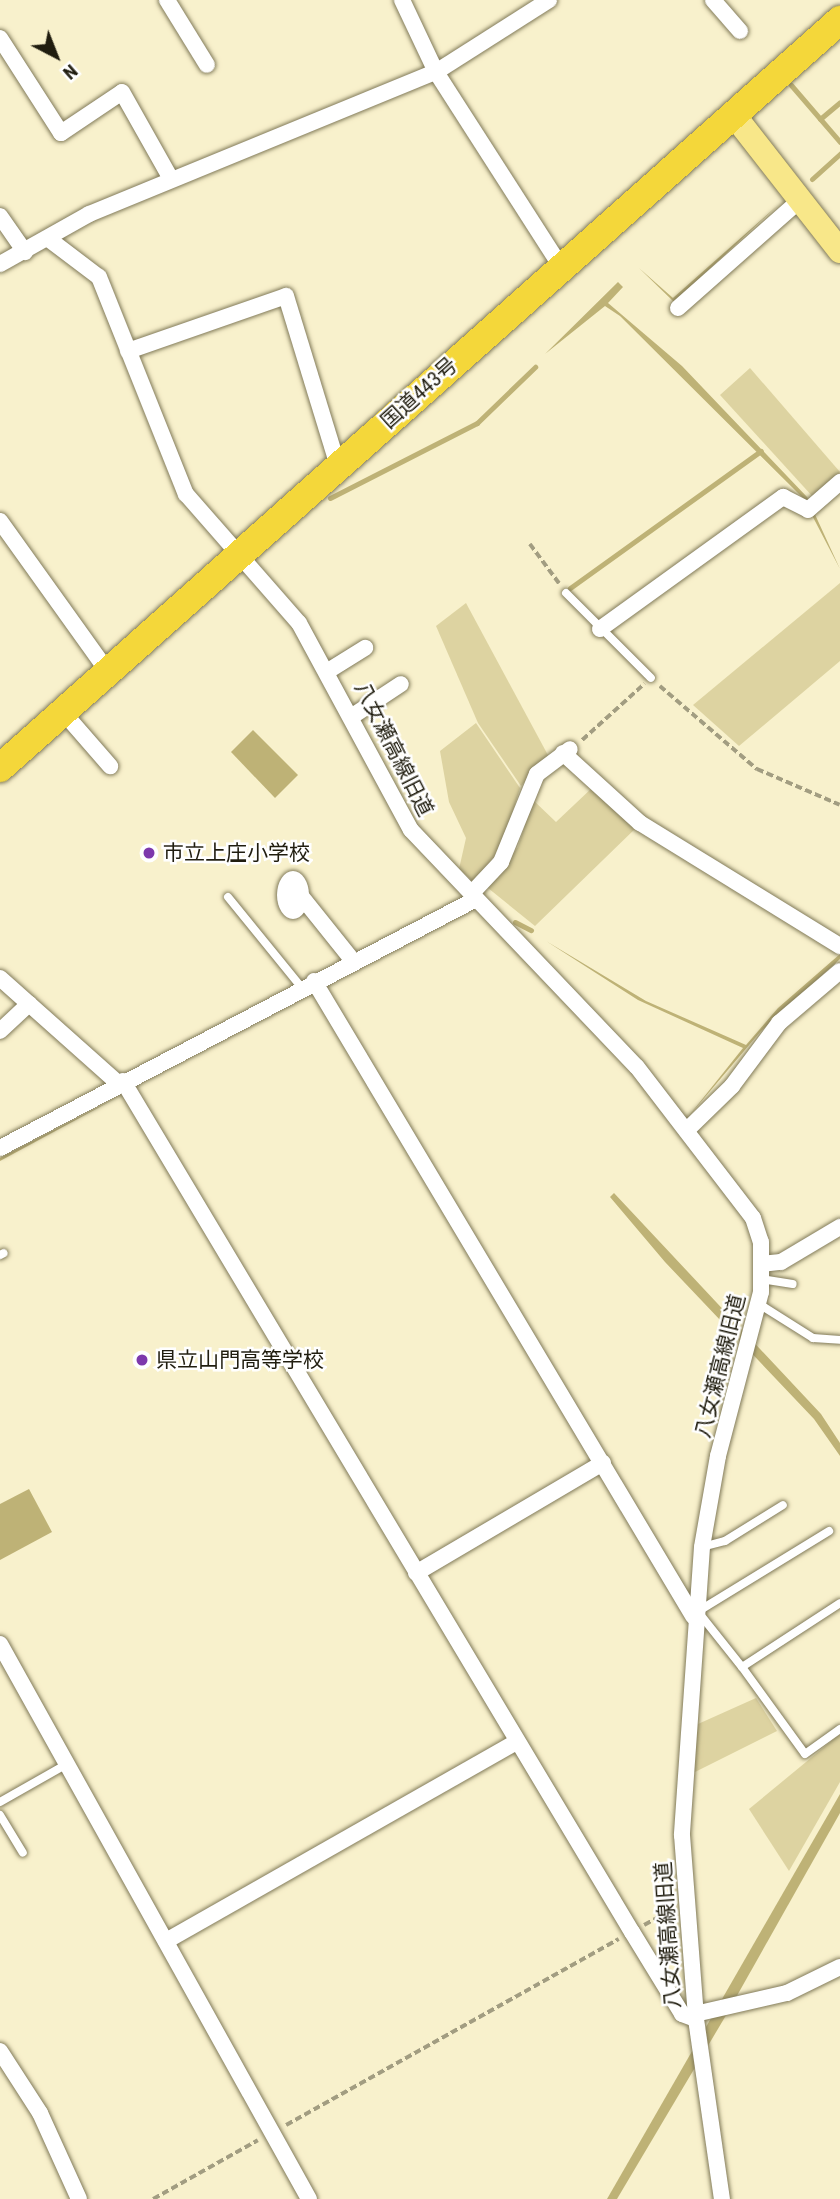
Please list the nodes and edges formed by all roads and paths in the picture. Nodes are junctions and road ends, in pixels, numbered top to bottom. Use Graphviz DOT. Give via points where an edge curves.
graph roads {
  1 [pos="167,0"];
  2 [pos="402,0"];
  3 [pos="549,0"];
  4 [pos="713,0"];
  5 [pos="840,20"];
  6 [pos="740,31"];
  7 [pos="0,38"];
  8 [pos="207,65"];
  9 [pos="436,72"];
  10 [pos="733,114"];
  11 [pos="170,179"];
  12 [pos="800,200"];
  13 [pos="0,216"];
  14 [pos="50,240"];
  15 [pos="840,251"];
  16 [pos="25,252"];
  17 [pos="0,264"];
  18 [pos="562,268"];
  19 [pos="678,308"];
  20 [pos="128,351"];
  21 [pos="338,466"];
  22 [pos="840,482"];
  23 [pos="0,521"];
  24 [pos="530,544"];
  25 [pos="237,555"];
  26 [pos="566,593"];
  27 [pos="600,629"];
  28 [pos="365,648"];
  29 [pos="108,671"];
  30 [pos="328,671"];
  31 [pos="651,678"];
  32 [pos="401,684"];
  33 [pos="63,712"];
  34 [pos="354,715"];
  35 [pos="568,750"];
  36 [pos="110,766"];
  37 [pos="0,768"];
  38 [pos="840,805"];
  39 [pos="297,891"];
  40 [pos="228,897"];
  41 [pos="473,897"];
  42 [pos="840,946"];
  43 [pos="353,961"];
  44 [pos="840,971"];
  45 [pos="0,978"];
  46 [pos="308,984"];
  47 [pos="29,1004"];
  48 [pos="0,1031"];
  49 [pos="121,1083"];
  50 [pos="688,1129"];
  51 [pos="0,1148"];
  52 [pos="840,1227"];
  53 [pos="761,1271"];
  54 [pos="793,1284"];
  55 [pos="759,1304"];
  56 [pos="840,1340"];
  57 [pos="603,1463"];
  58 [pos="783,1505"];
  59 [pos="829,1531"];
  60 [pos="702,1547"];
  61 [pos="416,1573"];
  62 [pos="840,1603"];
  63 [pos="695,1614"];
  64 [pos="0,1644"];
  65 [pos="742,1667"];
  66 [pos="840,1729"];
  67 [pos="516,1742"];
  68 [pos="67,1764"];
  69 [pos="0,1802"];
  70 [pos="0,1815"];
  71 [pos="23,1853"];
  72 [pos="688,1901"];
  73 [pos="632,1932"];
  74 [pos="166,1941"];
  75 [pos="840,1967"];
  76 [pos="695,2017"];
  77 [pos="0,2051"];
  78 [pos="272,2133"];
  79 [pos="79,2199"];
  80 [pos="153,2199"];
  81 [pos="309,2199"];
  82 [pos="722,2199"];
  1 -- 8 [label="street"];
  2 -- 9 [label="street"];
  3 -- 9 [label="street"];
  4 -- 6 [label="street"];
  5 -- 10 [label="highway, 国道443号"];
  7 -- 11 [label="street" via="61,133 122,92"];
  9 -- 11 [label="street"];
  9 -- 18 [label="street"];
  10 -- 12 [label="main road"];
  10 -- 18 [label="highway, 国道443号"];
  11 -- 14 [label="street"];
  12 -- 15 [label="main road"];
  12 -- 19 [label="street"];
  13 -- 16 [label="street"];
  14 -- 16 [label="street"];
  14 -- 20 [label="street, 八女瀬高線旧道" via="99,277"];
  16 -- 17 [label="street"];
  18 -- 21 [label="highway, 国道443号"];
  20 -- 21 [label="street" via="286,296"];
  20 -- 25 [label="street, 八女瀬高線旧道" via="186,495"];
  21 -- 25 [label="highway, 国道443号"];
  22 -- 27 [label="street" via="808,510 783,497"];
  23 -- 29 [label="street"];
  24 -- 26 [label="path"];
  25 -- 29 [label="highway, 国道443号"];
  25 -- 30 [label="street, 八女瀬高線旧道" via="299,623"];
  26 -- 27 [label="lane"];
  27 -- 31 [label="lane"];
  28 -- 30 [label="street"];
  29 -- 33 [label="highway, 国道443号"];
  30 -- 34 [label="street, 八女瀬高線旧道"];
  31 -- 35 [label="path"];
  31 -- 38 [label="path" via="757,769"];
  32 -- 34 [label="street"];
  33 -- 36 [label="street"];
  33 -- 37 [label="highway, 国道443号"];
  34 -- 41 [label="street, 八女瀬高線旧道" via="411,830"];
  35 -- 41 [label="street" via="537,774 501,862"];
  35 -- 42 [label="street" via="640,823"];
  39 -- 43 [label="street"];
  40 -- 46 [label="lane"];
  41 -- 43 [label="street"];
  41 -- 50 [label="street, 八女瀬高線旧道"];
  43 -- 46 [label="street"];
  44 -- 50 [label="street" via="779,1023 732,1086"];
  45 -- 47 [label="street"];
  46 -- 49 [label="street"];
  46 -- 57 [label="street"];
  47 -- 48 [label="street"];
  47 -- 49 [label="street"];
  49 -- 51 [label="street"];
  49 -- 61 [label="street"];
  50 -- 53 [label="street, 八女瀬高線旧道" via="753,1218"];
  52 -- 53 [label="street"];
  53 -- 54 [label="lane"];
  53 -- 55 [label="street, 八女瀬高線旧道"];
  55 -- 56 [label="lane" via="813,1338"];
  55 -- 60 [label="street, 八女瀬高線旧道" via="718,1456"];
  57 -- 61 [label="street"];
  57 -- 63 [label="street"];
  58 -- 60 [label="lane" via="725,1541"];
  59 -- 63 [label="lane"];
  60 -- 63 [label="street, 八女瀬高線旧道"];
  61 -- 67 [label="street"];
  62 -- 65 [label="lane"];
  63 -- 65 [label="lane"];
  63 -- 72 [label="street, 八女瀬高線旧道" via="682,1835"];
  64 -- 68 [label="street"];
  65 -- 66 [label="lane" via="805,1754"];
  67 -- 73 [label="street"];
  67 -- 74 [label="street"];
  68 -- 69 [label="lane"];
  68 -- 74 [label="street"];
  70 -- 71 [label="lane"];
  72 -- 73 [label="path"];
  72 -- 76 [label="street, 八女瀬高線旧道"];
  73 -- 76 [label="street" via="682,2014"];
  73 -- 78 [label="path"];
  74 -- 78 [label="street"];
  75 -- 76 [label="street" via="788,1993"];
  76 -- 82 [label="street, 八女瀬高線旧道"];
  77 -- 79 [label="street" via="40,2113"];
  78 -- 80 [label="path"];
  78 -- 81 [label="street"];
}
